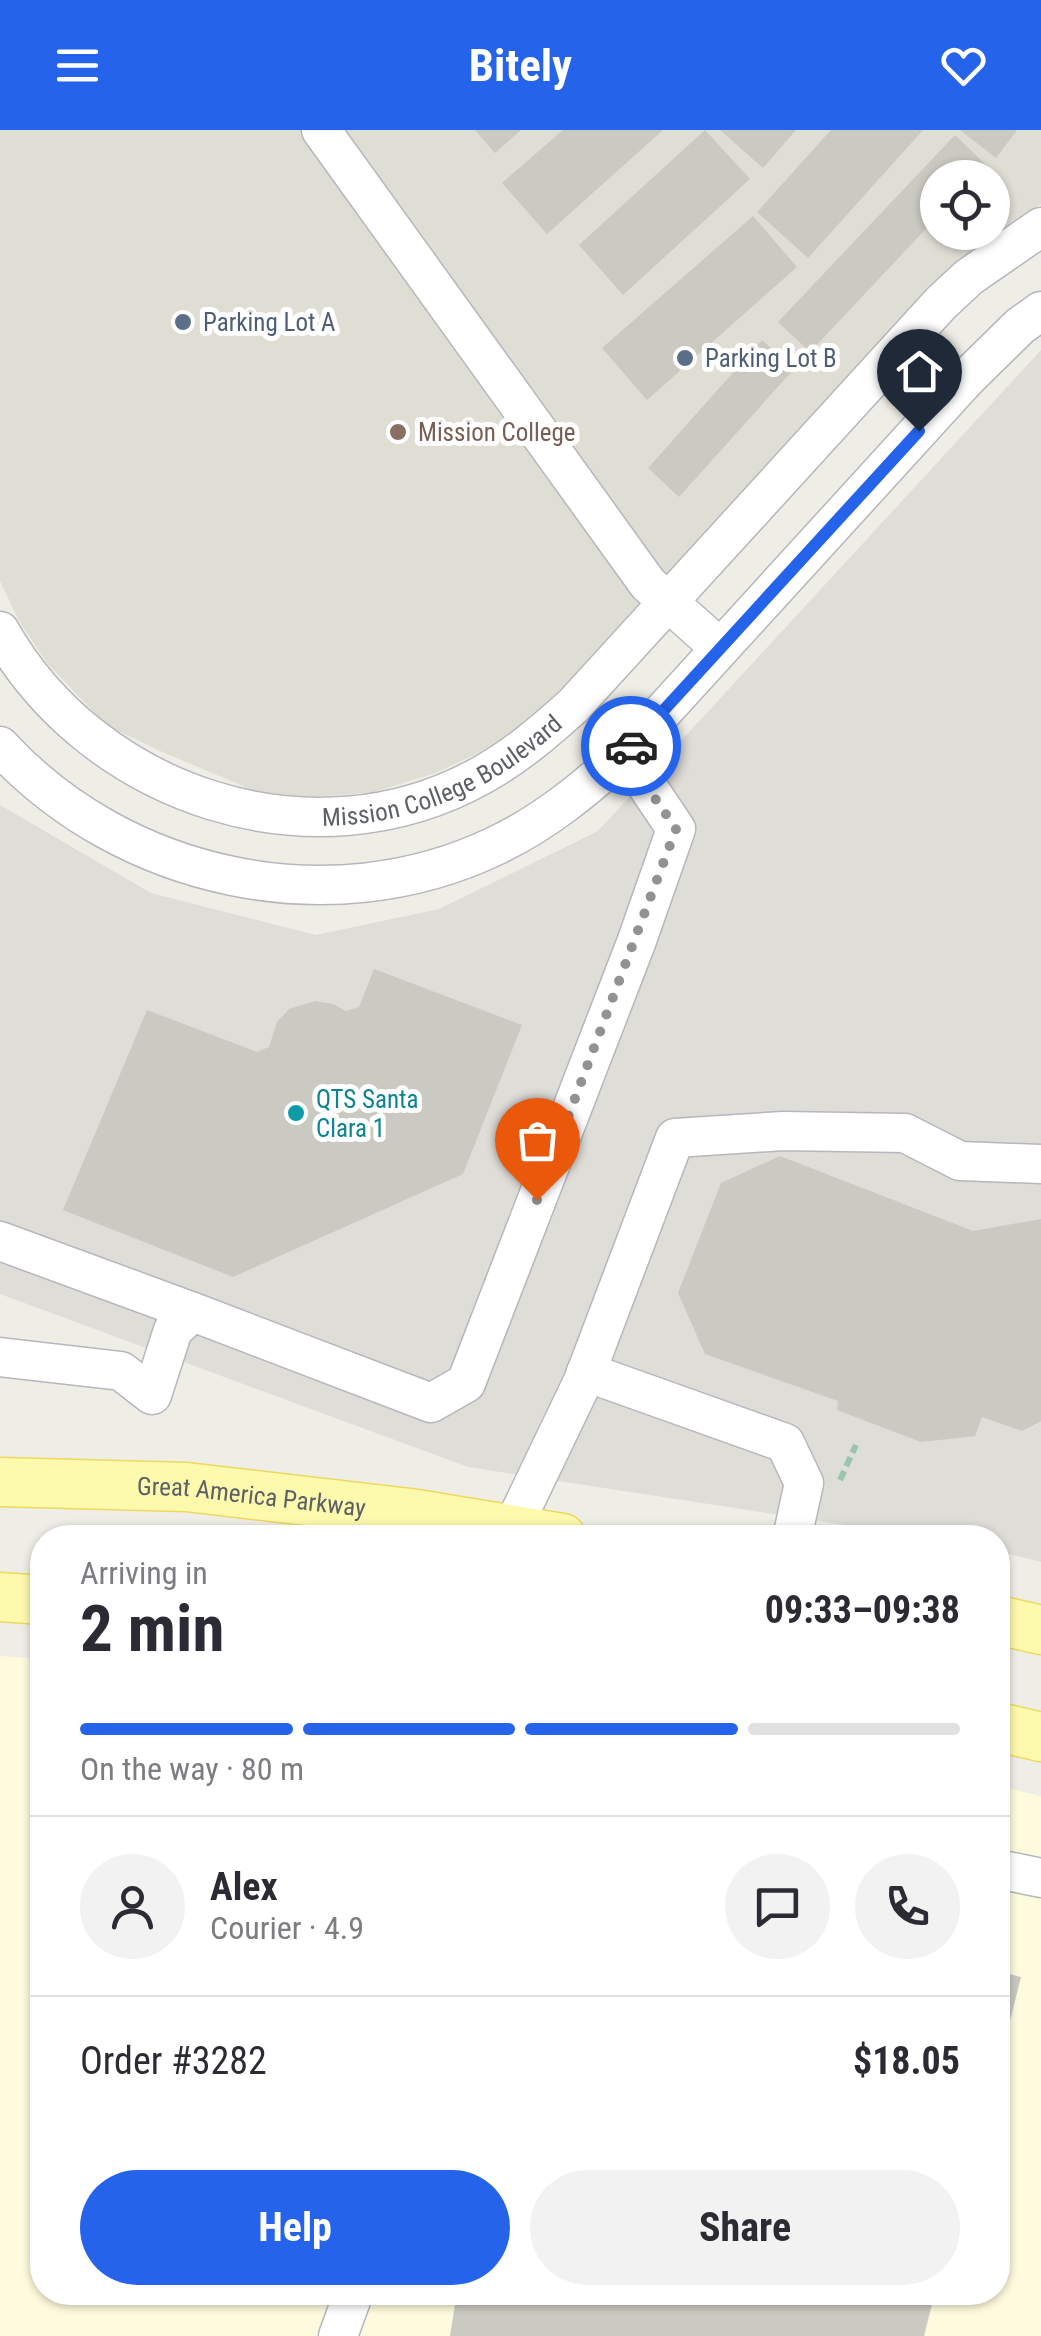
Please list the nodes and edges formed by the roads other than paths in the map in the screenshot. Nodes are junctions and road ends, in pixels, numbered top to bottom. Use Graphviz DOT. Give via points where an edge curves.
graph roads {
  1 [pos="321,130"];
  2 [pos="1041,226"];
  3 [pos="1041,311"];
  4 [pos="669,604"];
  5 [pos="0,631"];
  6 [pos="720,648"];
  7 [pos="0,746"];
  8 [pos="624,753"];
  9 [pos="1041,1164"];
  10 [pos="0,1240"];
  11 [pos="193,1312"];
  12 [pos="0,1357"];
  13 [pos="586,1372"];
  14 [pos="0,1482"];
  15 [pos="477,1525"];
  16 [pos="514,1525"];
  17 [pos="795,1525"];
  18 [pos="0,1597"];
  19 [pos="30,1599"];
  20 [pos="1010,1623"];
  21 [pos="1041,1630"];
  22 [pos="1010,1730"];
  23 [pos="1041,1736"];
  24 [pos="1010,1871"];
  25 [pos="1041,1878"];
  26 [pos="349,2305"];
  27 [pos="338,2336"];
  1 -- 4 [label="street" via="648,584"];
  2 -- 4 [label="street, Mission College Boulevard" via="941,303"];
  3 -- 6 [label="street" via="967,378"];
  4 -- 5 [label="street, Mission College Boulevard" via="528,746 430,798 345,816 232,808 173,789 75,726"];
  4 -- 6 [label="street"];
  6 -- 8 [label="street"];
  7 -- 8 [label="street" via="58,799 148,852 210,873 324,886 442,868 497,846 581,794"];
  8 -- 11 [label="street" via="676,829 466,1383 431,1403"];
  9 -- 13 [label="street" via="960,1161 904,1133 675,1138"];
  10 -- 11 [label="street"];
  11 -- 12 [label="street" via="172,1330 152,1395 121,1371"];
  13 -- 16 [label="street"];
  13 -- 17 [label="street" via="786,1443 804,1483"];
  14 -- 15 [label="main road, Great America Parkway" via="186,1488"];
  18 -- 19 [label="main road"];
  20 -- 21 [label="main road"];
  22 -- 23 [label="main road"];
  24 -- 25 [label="street"];
  26 -- 27 [label="street"];
}
